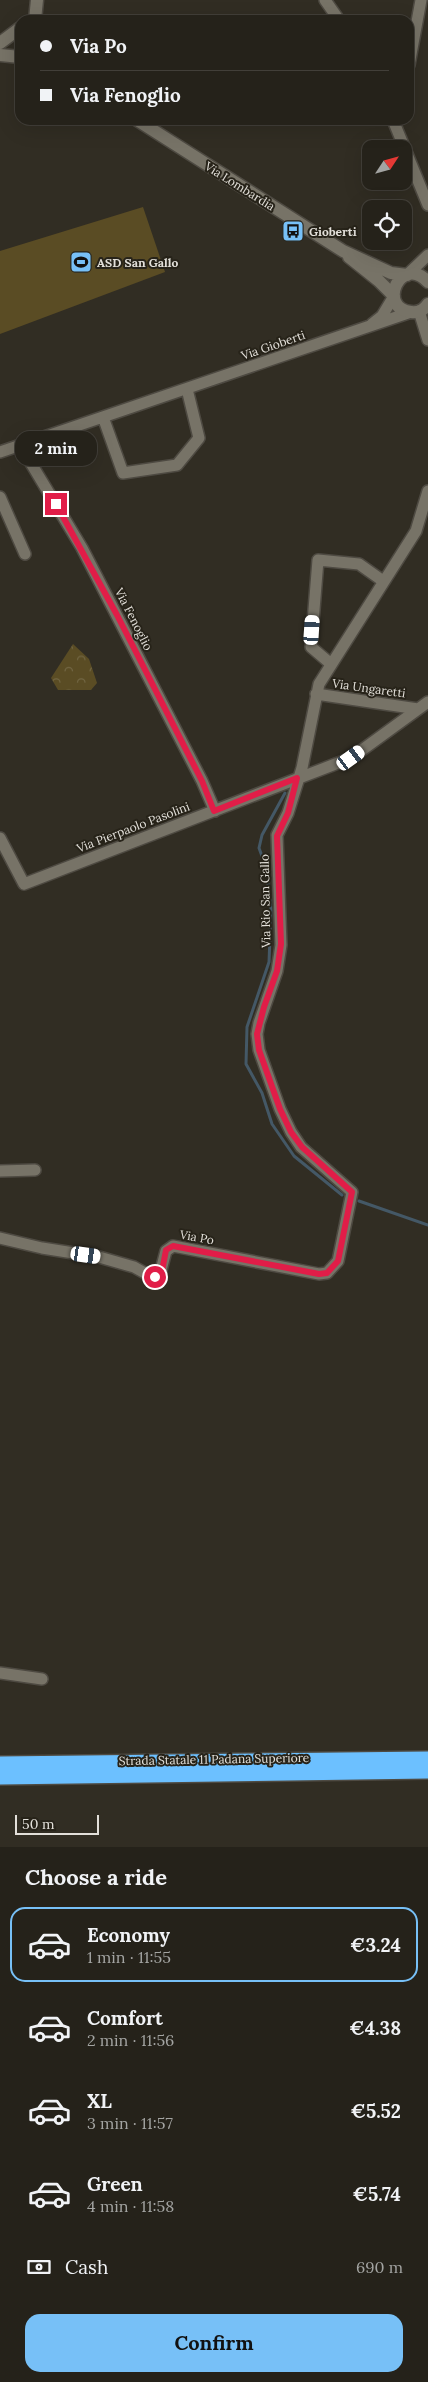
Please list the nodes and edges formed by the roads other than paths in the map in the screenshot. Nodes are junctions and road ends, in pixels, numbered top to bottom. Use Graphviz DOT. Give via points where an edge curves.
graph roads {
  1 [pos="325,0"];
  2 [pos="421,0"];
  3 [pos="336,15"];
  4 [pos="15,32"];
  5 [pos="414,38"];
  6 [pos="0,43"];
  7 [pos="0,55"];
  8 [pos="15,56"];
  9 [pos="145,125"];
  10 [pos="395,125"];
  11 [pos="427,195"];
  12 [pos="342,251"];
  13 [pos="428,256"];
  14 [pos="407,275"];
  15 [pos="428,282"];
  16 [pos="394,296"];
  17 [pos="422,308"];
  18 [pos="368,326"];
  19 [pos="428,340"];
  20 [pos="187,389"];
  21 [pos="103,417"];
  22 [pos="20,444"];
  23 [pos="0,452"];
  24 [pos="428,491"];
  25 [pos="0,497"];
  26 [pos="25,554"];
  27 [pos="383,581"];
  28 [pos="331,664"];
  29 [pos="316,694"];
  30 [pos="428,702"];
  31 [pos="418,709"];
  32 [pos="297,778"];
  33 [pos="214,811"];
  34 [pos="0,838"];
  35 [pos="35,1170"];
  36 [pos="0,1171"];
  37 [pos="352,1192"];
  38 [pos="0,1238"];
  39 [pos="0,1673"];
  40 [pos="42,1679"];
  41 [pos="428,1759"];
  42 [pos="0,1764"];
  43 [pos="428,1771"];
  44 [pos="0,1777"];
  1 -- 3 [label="street"];
  2 -- 5 [label="street"];
  4 -- 6 [label="main road"];
  7 -- 8 [label="main road"];
  9 -- 12 [label="main road, Via Lombardia"];
  10 -- 11 [label="street"];
  12 -- 14 [label="main road, Via Lombardia" via="391,273"];
  12 -- 16 [label="main road, Via Lombardia"];
  13 -- 14 [label="street"];
  14 -- 15 [label="main road, Via Lombardia" via="421,276"];
  14 -- 16 [label="main road" via="397,282"];
  16 -- 17 [label="main road, Via Lombardia" via="399,306"];
  16 -- 18 [label="street" via="382,316"];
  17 -- 18 [label="street, Via Gioberti"];
  17 -- 19 [label="street"];
  18 -- 20 [label="street, Via Gioberti"];
  20 -- 21 [label="street, Via Gioberti"];
  20 -- 21 [label="street" via="199,438 177,465 123,473"];
  21 -- 22 [label="street, Via Gioberti"];
  22 -- 23 [label="street, Via Gioberti"];
  22 -- 33 [label="street, Via Fenoglio" via="82,548 202,781"];
  24 -- 27 [label="street, Via Rio San Gallo" via="416,531"];
  25 -- 26 [label="street"];
  27 -- 28 [label="street, Via Rio San Gallo"];
  27 -- 28 [label="street" via="359,564 318,560 311,647"];
  28 -- 29 [label="street, Via Rio San Gallo"];
  29 -- 31 [label="street, Via Ungaretti"];
  29 -- 32 [label="street, Via Rio San Gallo" via="302,768"];
  30 -- 31 [label="street, Via Pierpaolo Pasolini"];
  31 -- 32 [label="street, Via Pierpaolo Pasolini" via="351,758"];
  32 -- 33 [label="street, Via Pierpaolo Pasolini"];
  32 -- 37 [label="street, Via Rio San Gallo" via="288,813 277,836 281,944 277,971 259,1023 258,1042 291,1132 302,1147"];
  33 -- 34 [label="street, Via Pierpaolo Pasolini" via="24,884"];
  35 -- 36 [label="street"];
  37 -- 38 [label="street, Via Po" via="338,1261 327,1273 173,1246 166,1250 160,1274 152,1277 134,1267 99,1257"];
  39 -- 40 [label="street"];
  41 -- 42 [label="highway, Strada Statale 11 Padana Superiore"];
  43 -- 44 [label="highway, Strada Statale 11 Padana Superiore"];
}
